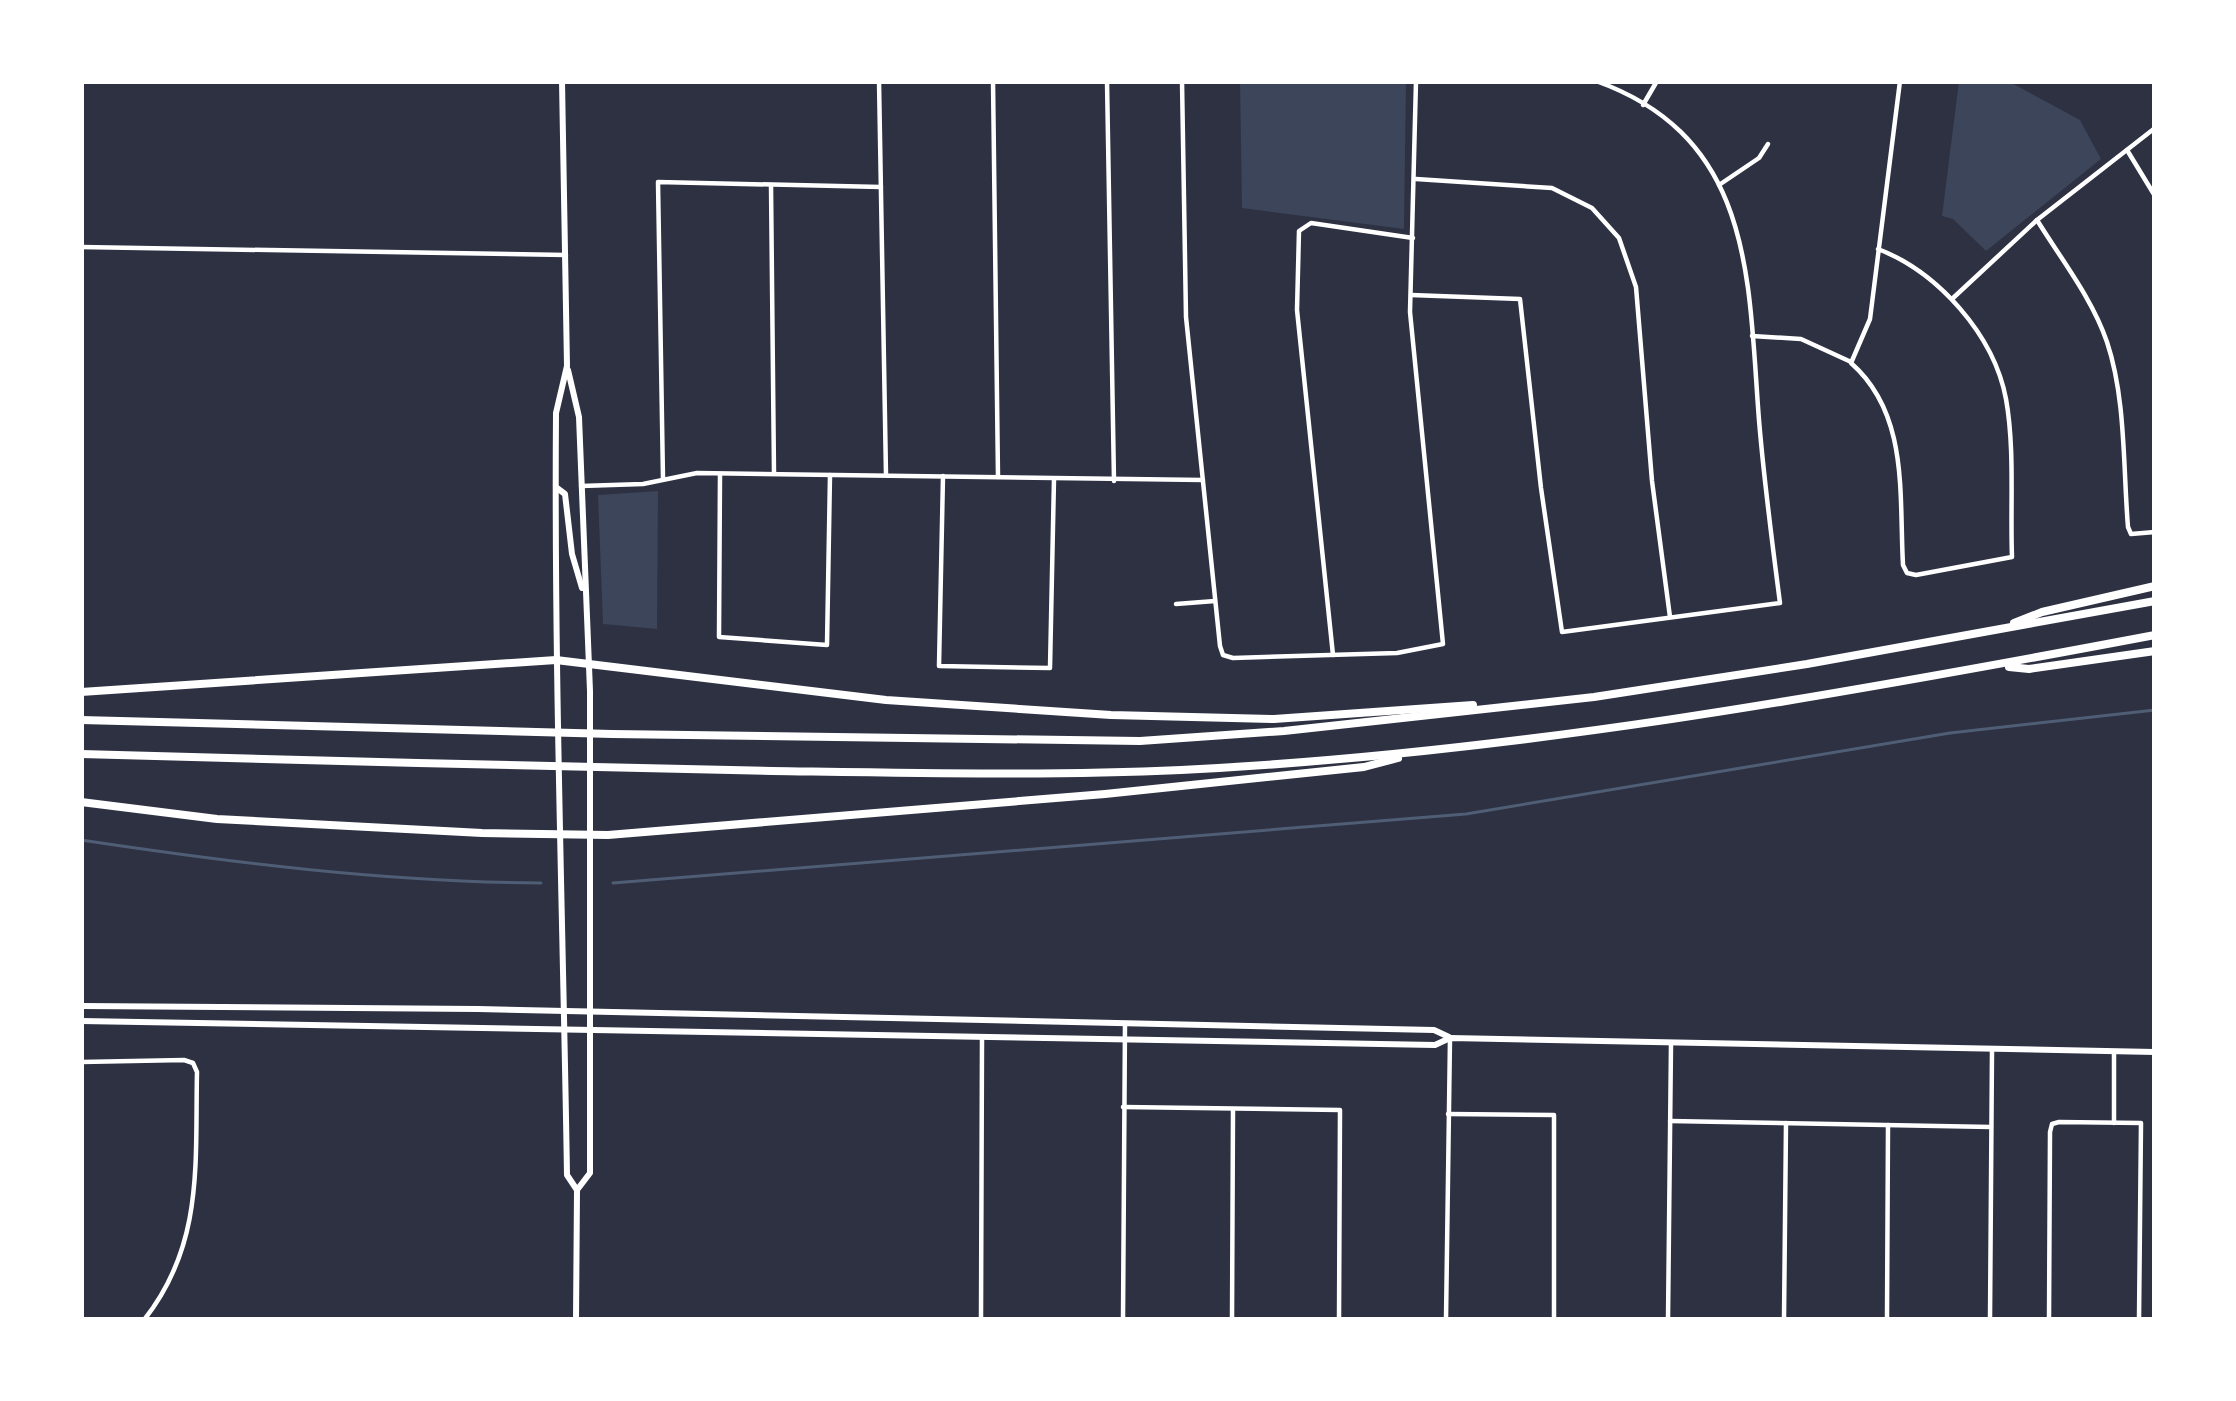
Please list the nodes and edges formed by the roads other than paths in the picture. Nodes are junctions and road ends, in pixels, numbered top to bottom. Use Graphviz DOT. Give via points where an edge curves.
graph roads {
  1 [pos="562,81"];
  2 [pos="879,81"];
  3 [pos="993,81"];
  4 [pos="1107,81"];
  5 [pos="1182,81"];
  6 [pos="1415,81"];
  7 [pos="1596,81"];
  8 [pos="1657,81"];
  9 [pos="1900,81"];
  10 [pos="1643,105"];
  11 [pos="2155,128"];
  12 [pos="1768,144"];
  13 [pos="2127,150"];
  14 [pos="1414,179"];
  15 [pos="770,185"];
  16 [pos="1719,185"];
  17 [pos="881,187"];
  18 [pos="2155,196"];
  19 [pos="2037,220"];
  20 [pos="1413,238"];
  21 [pos="81,247"];
  22 [pos="1878,249"];
  23 [pos="566,255"];
  24 [pos="1409,295"];
  25 [pos="1952,299"];
  26 [pos="1752,336"];
  27 [pos="1850,363"];
  28 [pos="567,366"];
  29 [pos="720,474"];
  30 [pos="775,474"];
  31 [pos="830,475"];
  32 [pos="886,476"];
  33 [pos="943,476"];
  34 [pos="998,477"];
  35 [pos="663,479"];
  36 [pos="1054,479"];
  37 [pos="1203,479"];
  38 [pos="1114,481"];
  39 [pos="581,486"];
  40 [pos="556,488"];
  41 [pos="2155,532"];
  42 [pos="2155,586"];
  43 [pos="586,596"];
  44 [pos="1215,601"];
  45 [pos="2155,601"];
  46 [pos="1176,604"];
  47 [pos="1670,617"];
  48 [pos="1996,631"];
  49 [pos="2155,635"];
  50 [pos="2155,651"];
  51 [pos="1333,655"];
  52 [pos="556,660"];
  53 [pos="589,664"];
  54 [pos="1995,665"];
  55 [pos="81,692"];
  56 [pos="1594,697"];
  57 [pos="81,720"];
  58 [pos="1417,753"];
  59 [pos="81,754"];
  60 [pos="81,802"];
  61 [pos="557,834"];
  62 [pos="592,834"];
  63 [pos="81,1006"];
  64 [pos="566,1011"];
  65 [pos="591,1012"];
  66 [pos="738,1015"];
  67 [pos="853,1017"];
  68 [pos="982,1020"];
  69 [pos="81,1021"];
  70 [pos="1125,1023"];
  71 [pos="1284,1027"];
  72 [pos="566,1031"];
  73 [pos="591,1032"];
  74 [pos="737,1033"];
  75 [pos="852,1033"];
  76 [pos="982,1034"];
  77 [pos="1124,1037"];
  78 [pos="1450,1038"];
  79 [pos="1284,1041"];
  80 [pos="1671,1042"];
  81 [pos="1992,1048"];
  82 [pos="2114,1051"];
  83 [pos="2155,1052"];
  84 [pos="81,1062"];
  85 [pos="1123,1107"];
  86 [pos="1233,1110"];
  87 [pos="1448,1114"];
  88 [pos="1670,1121"];
  89 [pos="1786,1123"];
  90 [pos="2114,1123"];
  91 [pos="1888,1125"];
  92 [pos="1991,1127"];
  93 [pos="578,1190"];
  94 [pos="148,1318"];
  95 [pos="2140,1318"];
  96 [pos="576,1320"];
  97 [pos="981,1320"];
  98 [pos="1123,1320"];
  99 [pos="1232,1320"];
  100 [pos="1339,1320"];
  101 [pos="1446,1320"];
  102 [pos="1554,1320"];
  103 [pos="1668,1320"];
  104 [pos="1784,1320"];
  105 [pos="1887,1320"];
  106 [pos="1990,1320"];
  107 [pos="2049,1320"];
  1 -- 23 [label="main road"];
  2 -- 17 [label="street"];
  3 -- 34 [label="street"];
  4 -- 38 [label="street"];
  5 -- 37 [label="street" via="1186,316"];
  6 -- 14 [label="street"];
  7 -- 10 [label="street"];
  8 -- 10 [label="street"];
  9 -- 22 [label="street"];
  10 -- 16 [label="street" via="1684,137"];
  11 -- 13 [label="street"];
  12 -- 16 [label="street"];
  13 -- 18 [label="street"];
  13 -- 19 [label="street"];
  14 -- 20 [label="street"];
  14 -- 47 [label="street" via="1540,185 1571,195 1606,220 1628,255"];
  15 -- 17 [label="street"];
  15 -- 30 [label="street"];
  15 -- 35 [label="street" via="658,182"];
  16 -- 26 [label="street" via="1743,243"];
  17 -- 32 [label="street"];
  19 -- 25 [label="street"];
  19 -- 41 [label="street" via="2106,341 2131,534"];
  20 -- 24 [label="street"];
  20 -- 51 [label="street" via="1312,223 1299,231 1297,310"];
  21 -- 23 [label="street"];
  22 -- 25 [label="street" via="1914,266"];
  22 -- 27 [label="street" via="1870,319"];
  23 -- 28 [label="main road"];
  24 -- 47 [label="street" via="1520,299 1562,632"];
  24 -- 51 [label="street" via="1443,644"];
  25 -- 27 [label="street" via="2006,399 2012,557 1906,573 1894,434 1876,391"];
  26 -- 27 [label="street" via="1801,339"];
  26 -- 47 [label="street" via="1780,603"];
  28 -- 39 [label="main road" via="579,417"];
  28 -- 40 [label="main road" via="556,413"];
  29 -- 30 [label="street"];
  29 -- 31 [label="street" via="718,637 827,646"];
  29 -- 35 [label="street"];
  30 -- 31 [label="street"];
  31 -- 32 [label="street"];
  32 -- 33 [label="street"];
  33 -- 34 [label="street"];
  33 -- 36 [label="street" via="939,665 1050,668"];
  34 -- 36 [label="street"];
  35 -- 39 [label="street"];
  36 -- 38 [label="street"];
  37 -- 38 [label="street"];
  37 -- 44 [label="street"];
  39 -- 43 [label="main road"];
  40 -- 43 [label="main road" via="566,494"];
  40 -- 52 [label="main road"];
  42 -- 48 [label="highway"];
  43 -- 53 [label="main road"];
  44 -- 46 [label="street"];
  44 -- 51 [label="street" via="1223,656"];
  45 -- 48 [label="highway"];
  48 -- 56 [label="highway"];
  49 -- 54 [label="highway"];
  50 -- 54 [label="highway" via="2029,669"];
  52 -- 53 [label="highway"];
  52 -- 55 [label="highway"];
  52 -- 61 [label="main road"];
  53 -- 56 [label="highway" via="886,700 1129,716 1312,717"];
  53 -- 62 [label="main road"];
  54 -- 58 [label="highway"];
  56 -- 57 [label="highway" via="1140,741"];
  58 -- 59 [label="highway" via="1046,774"];
  58 -- 62 [label="highway" via="1364,767 1105,794"];
  60 -- 61 [label="highway" via="217,819"];
  61 -- 62 [label="highway"];
  61 -- 64 [label="main road"];
  62 -- 65 [label="main road"];
  63 -- 64 [label="main road"];
  64 -- 65 [label="main road"];
  64 -- 72 [label="main road"];
  65 -- 66 [label="main road"];
  65 -- 73 [label="main road"];
  66 -- 67 [label="main road"];
  66 -- 74 [label="main road"];
  67 -- 68 [label="main road"];
  67 -- 75 [label="main road"];
  68 -- 70 [label="main road"];
  68 -- 76 [label="main road"];
  69 -- 72 [label="main road"];
  70 -- 71 [label="main road"];
  70 -- 77 [label="street"];
  71 -- 78 [label="main road" via="1434,1030"];
  71 -- 79 [label="main road"];
  72 -- 73 [label="main road"];
  72 -- 93 [label="main road" via="567,1175"];
  73 -- 74 [label="main road"];
  73 -- 93 [label="main road" via="590,1173"];
  74 -- 75 [label="main road"];
  75 -- 76 [label="main road"];
  76 -- 77 [label="main road"];
  76 -- 97 [label="street"];
  77 -- 79 [label="main road"];
  77 -- 85 [label="street"];
  78 -- 79 [label="main road" via="1435,1045"];
  78 -- 80 [label="main road"];
  78 -- 87 [label="street"];
  80 -- 81 [label="main road"];
  80 -- 88 [label="street"];
  81 -- 82 [label="main road"];
  81 -- 92 [label="street"];
  82 -- 83 [label="main road"];
  82 -- 90 [label="street"];
  84 -- 94 [label="street" via="184,1060 197,1072 192,1216 171,1281"];
  85 -- 86 [label="street"];
  85 -- 98 [label="street"];
  86 -- 99 [label="street"];
  86 -- 100 [label="street" via="1340,1111"];
  87 -- 101 [label="street"];
  87 -- 102 [label="street" via="1554,1115"];
  88 -- 89 [label="street"];
  88 -- 103 [label="street"];
  89 -- 91 [label="street"];
  89 -- 104 [label="street"];
  90 -- 95 [label="street" via="2141,1123"];
  90 -- 107 [label="street" via="2052,1124"];
  91 -- 92 [label="street"];
  91 -- 105 [label="street"];
  92 -- 106 [label="street"];
  93 -- 96 [label="main road"];
}
